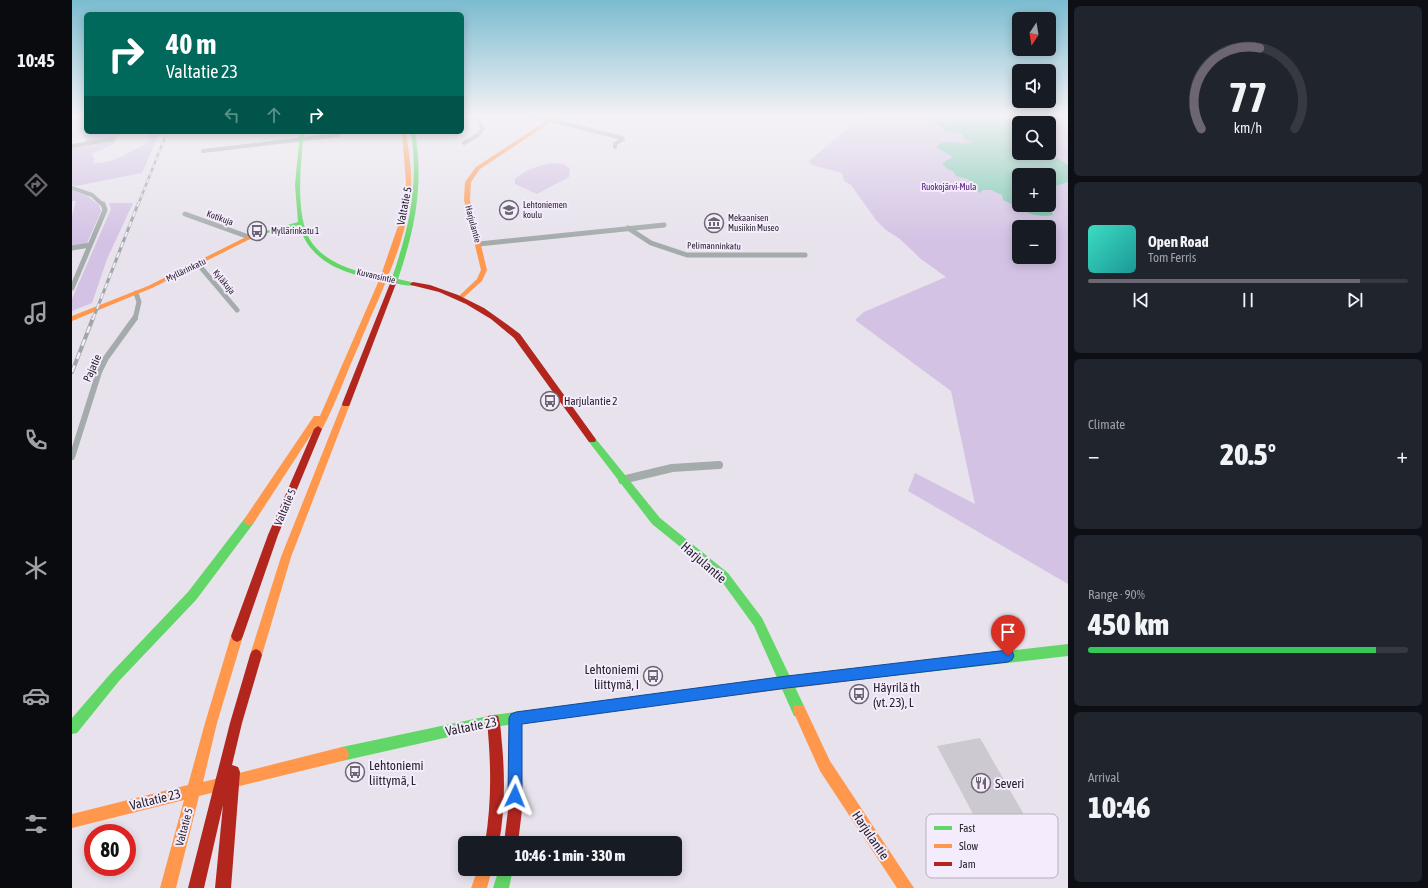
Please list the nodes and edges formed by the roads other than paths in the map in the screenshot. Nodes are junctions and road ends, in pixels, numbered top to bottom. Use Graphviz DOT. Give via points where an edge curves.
graph roads {
  1 [pos="300,157"];
  2 [pos="407,157"];
  3 [pos="417,157"];
  4 [pos="495,157"];
  5 [pos="72,188"];
  6 [pos="185,214"];
  7 [pos="300,223"];
  8 [pos="664,225"];
  9 [pos="628,228"];
  10 [pos="249,237"];
  11 [pos="479,244"];
  12 [pos="90,245"];
  13 [pos="72,248"];
  14 [pos="805,255"];
  15 [pos="198,264"];
  16 [pos="421,286"];
  17 [pos="72,288"];
  18 [pos="136,293"];
  19 [pos="461,297"];
  20 [pos="237,310"];
  21 [pos="72,320"];
  22 [pos="337,384"];
  23 [pos="72,457"];
  24 [pos="719,465"];
  25 [pos="622,480"];
  26 [pos="1068,650"];
  27 [pos="787,682"];
  28 [pos="516,718"];
  29 [pos="493,721"];
  30 [pos="236,723"];
  31 [pos="72,728"];
  32 [pos="72,821"];
  33 [pos="494,836"];
  34 [pos="512,836"];
  35 [pos="483,876"];
  36 [pos="504,876"];
  37 [pos="168,888"];
  38 [pos="196,888"];
  39 [pos="223,888"];
  40 [pos="479,888"];
  41 [pos="501,888"];
  42 [pos="906,888"];
  1 -- 7 [label="main road, Kuvansintie"];
  2 -- 22 [label="main road, Valtatie 5" via="407,195 399,229 385,271"];
  3 -- 30 [label="main road, Valtatie 5" via="416,198 411,229 390,292 286,557"];
  4 -- 11 [label="main road, Harjulantie" via="478,168 468,182 467,200"];
  5 -- 12 [label="street" via="98,198 104,204 104,216"];
  6 -- 10 [label="street, Kotikuja"];
  7 -- 10 [label="main road, Myllärinkatu"];
  7 -- 16 [label="main road, Kuvansintie" via="311,246 339,266 363,275"];
  8 -- 9 [label="street"];
  9 -- 11 [label="street"];
  9 -- 14 [label="street, Pelimanninkatu" via="651,243 687,255"];
  10 -- 15 [label="main road, Myllärinkatu"];
  11 -- 19 [label="main road, Harjulantie" via="484,270 480,280"];
  12 -- 13 [label="street"];
  12 -- 17 [label="street"];
  15 -- 18 [label="main road, Myllärinkatu"];
  15 -- 20 [label="street, Kyläkuja"];
  16 -- 19 [label="main road, Harjulantie"];
  18 -- 21 [label="main road, Myllärinkatu"];
  18 -- 23 [label="street, Pajatie" via="140,305 137,316 106,358 99,372"];
  19 -- 25 [label="main road, Harjulantie" via="502,322 517,336"];
  22 -- 31 [label="main road" via="270,493 235,543 192,596"];
  22 -- 37 [label="main road, Valtatie 5" via="262,562 220,690"];
  24 -- 25 [label="street" via="672,468"];
  25 -- 27 [label="main road, Harjulantie" via="656,521 724,576 758,622"];
  26 -- 27 [label="main road, Valtatie 23"];
  27 -- 28 [label="main road, Valtatie 23"];
  27 -- 42 [label="main road, Harjulantie" via="825,766"];
  28 -- 29 [label="main road, Valtatie 23"];
  28 -- 34 [label="main road" via="515,810"];
  29 -- 32 [label="main road, Valtatie 23" via="340,754"];
  29 -- 33 [label="main road" via="497,752"];
  30 -- 38 [label="main road, Valtatie 5"];
  30 -- 39 [label="main road" via="232,800"];
  35 -- 40 [label="main road"];
  36 -- 41 [label="main road"];
}
